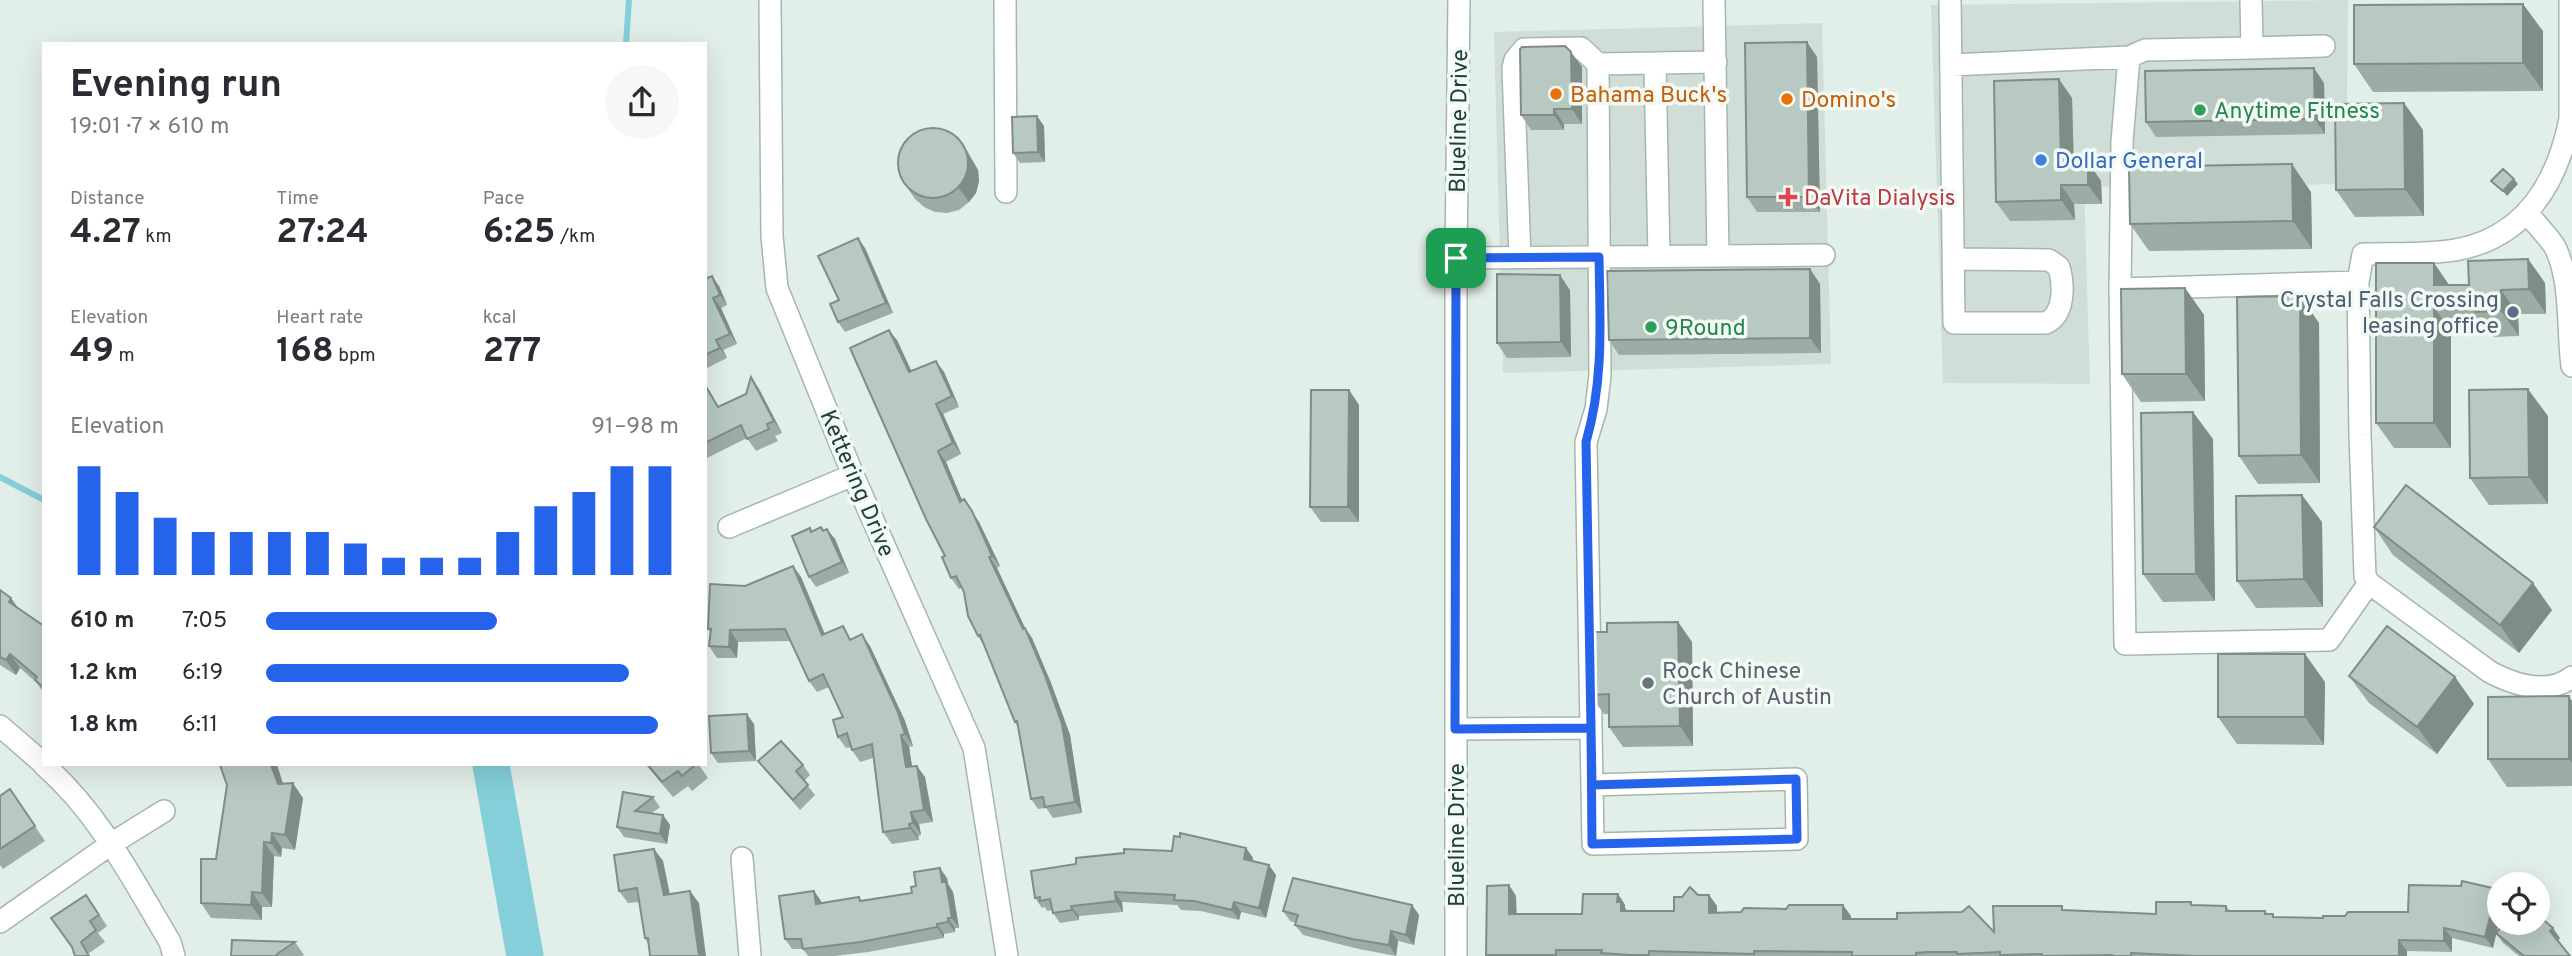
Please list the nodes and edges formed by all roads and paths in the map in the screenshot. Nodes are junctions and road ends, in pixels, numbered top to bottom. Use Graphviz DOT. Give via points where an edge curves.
graph roads {
  1 [pos="770,0"];
  2 [pos="1005,0"];
  3 [pos="1459,0"];
  4 [pos="1714,0"];
  5 [pos="1950,0"];
  6 [pos="2251,0"];
  7 [pos="2570,0"];
  8 [pos="2324,46"];
  9 [pos="2252,48"];
  10 [pos="2129,57"];
  11 [pos="1716,62"];
  12 [pos="1655,63"];
  13 [pos="1598,64"];
  14 [pos="1951,65"];
  15 [pos="1006,192"];
  16 [pos="2527,213"];
  17 [pos="1824,255"];
  18 [pos="1718,256"];
  19 [pos="1599,257"];
  20 [pos="1659,257"];
  21 [pos="1456,258"];
  22 [pos="1520,258"];
  23 [pos="1955,260"];
  24 [pos="2358,282"];
  25 [pos="2120,289"];
  26 [pos="2572,366"];
  27 [pos="853,475"];
  28 [pos="729,527"];
  29 [pos="2370,583"];
  30 [pos="2572,677"];
  31 [pos="0,726"];
  32 [pos="1591,728"];
  33 [pos="1455,729"];
  34 [pos="42,763"];
  35 [pos="45,766"];
  36 [pos="1592,785"];
  37 [pos="164,811"];
  38 [pos="111,844"];
  39 [pos="742,858"];
  40 [pos="0,922"];
  41 [pos="174,956"];
  42 [pos="750,956"];
  43 [pos="1007,956"];
  44 [pos="1456,956"];
  1 -- 27 [label="street, Kettering Drive" via="776,288"];
  2 -- 15 [label="street"];
  3 -- 21 [label="street, Blueline Drive"];
  4 -- 11 [label="street"];
  5 -- 14 [label="street"];
  6 -- 9 [label="street"];
  7 -- 16 [label="street" via="2567,137 2551,180"];
  8 -- 9 [label="street"];
  9 -- 10 [label="street" via="2145,50"];
  10 -- 14 [label="street"];
  10 -- 25 [label="street" via="2122,142"];
  11 -- 12 [label="street"];
  11 -- 18 [label="street"];
  12 -- 13 [label="street"];
  12 -- 20 [label="street"];
  13 -- 19 [label="street"];
  13 -- 22 [label="street" via="1581,48 1524,49 1515,60"];
  14 -- 23 [label="street"];
  16 -- 24 [label="street" via="2496,236 2453,251 2364,254"];
  16 -- 26 [label="street" via="2555,248 2564,268"];
  17 -- 18 [label="street"];
  18 -- 20 [label="street"];
  19 -- 20 [label="street"];
  19 -- 22 [label="street"];
  19 -- 32 [label="street" via="1600,375 1586,442"];
  21 -- 22 [label="street"];
  21 -- 33 [label="street, Blueline Drive"];
  23 -- 23 [label="street" via="1954,323 2046,323 2059,311 2062,278 2059,267 2049,260"];
  24 -- 25 [label="street"];
  24 -- 29 [label="street" via="2365,576"];
  25 -- 29 [label="street" via="2125,645 2329,640"];
  27 -- 28 [label="street"];
  27 -- 43 [label="street, Kettering Drive" via="974,748"];
  29 -- 30 [label="street" via="2509,682 2523,687 2553,686"];
  31 -- 34 [label="street"];
  32 -- 33 [label="street"];
  32 -- 36 [label="street"];
  33 -- 44 [label="street, Blueline Drive"];
  35 -- 38 [label="street" via="70,788"];
  36 -- 36 [label="street" via="1592,844 1797,839 1796,779"];
  37 -- 38 [label="street"];
  38 -- 40 [label="street"];
  38 -- 41 [label="street"];
  39 -- 42 [label="street"];
}
